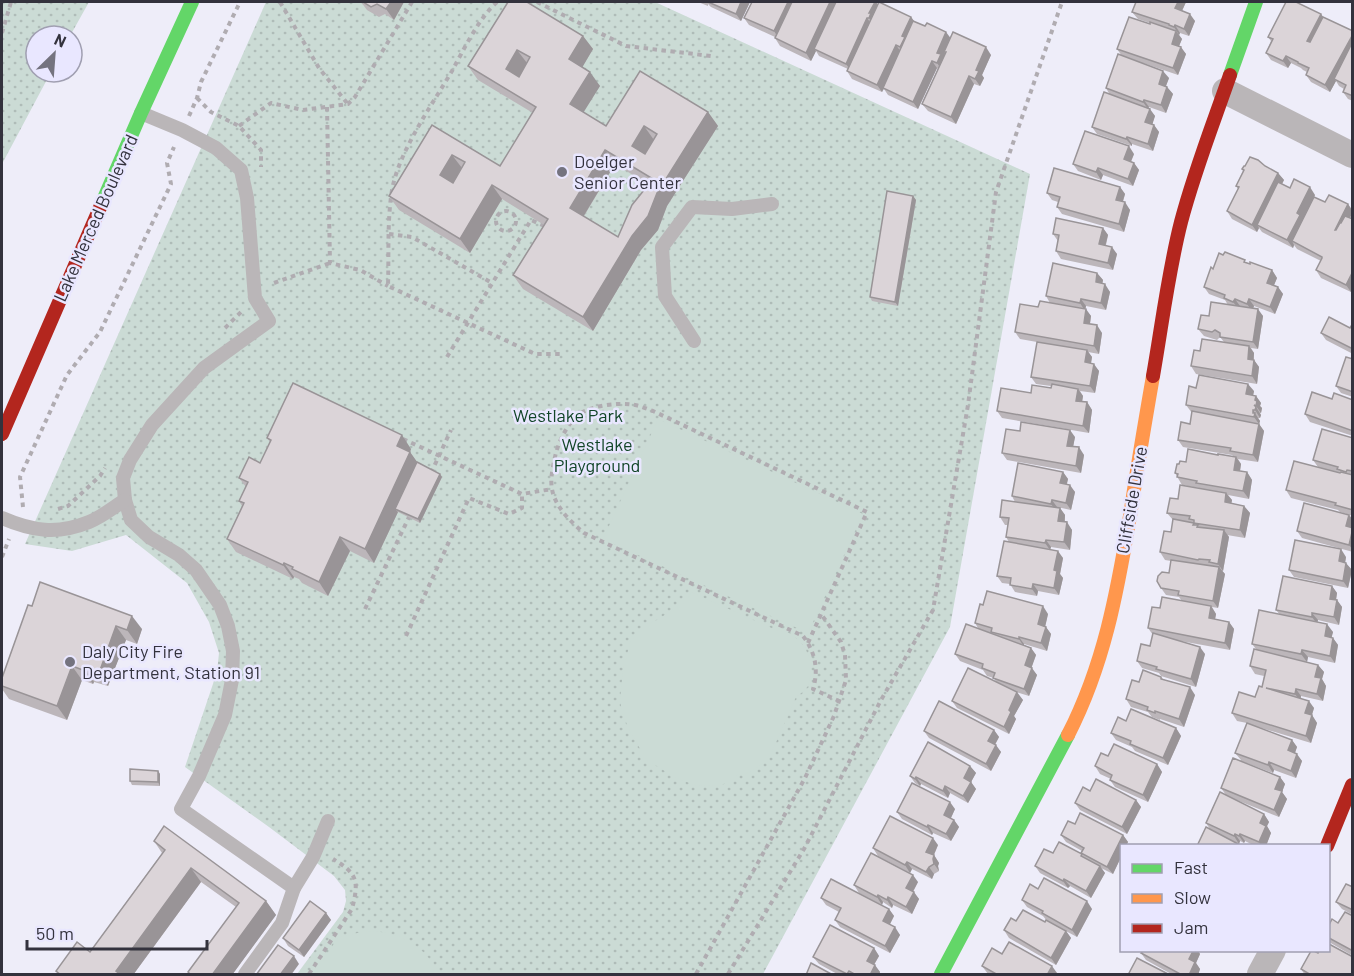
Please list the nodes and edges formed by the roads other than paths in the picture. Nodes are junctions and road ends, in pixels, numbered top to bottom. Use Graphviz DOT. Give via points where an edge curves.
graph roads {
  1 [pos="192,2"];
  2 [pos="1256,2"];
  3 [pos="1225,91"];
  4 [pos="141,113"];
  5 [pos="1353,155"];
  6 [pos="772,204"];
  7 [pos="694,341"];
  8 [pos="2,434"];
  9 [pos="125,500"];
  10 [pos="2,518"];
  11 [pos="1353,785"];
  12 [pos="328,820"];
  13 [pos="1328,844"];
  14 [pos="294,888"];
  15 [pos="1272,952"];
  16 [pos="245,975"];
  17 [pos="941,975"];
  18 [pos="1260,975"];
  1 -- 4 [label="street, Lake Merced Boulevard"];
  2 -- 3 [label="street, Cliffside Drive"];
  3 -- 5 [label="street"];
  3 -- 17 [label="street, Cliffside Drive" via="1181,222 1117,590 1096,667 1080,711"];
  4 -- 8 [label="street, Lake Merced Boulevard"];
  4 -- 9 [label="lane" via="216,148 241,170 255,298 270,321 204,368 152,425 123,478"];
  6 -- 7 [label="lane" via="732,209 692,207 662,247 665,296"];
  9 -- 10 [label="lane" via="90,522 58,531 26,527"];
  9 -- 14 [label="lane" via="131,520 196,570 220,605 233,651 225,715 200,776 181,809"];
  11 -- 13 [label="street"];
  12 -- 14 [label="lane" via="317,849"];
  14 -- 16 [label="lane" via="282,923"];
  15 -- 18 [label="street"];
}
